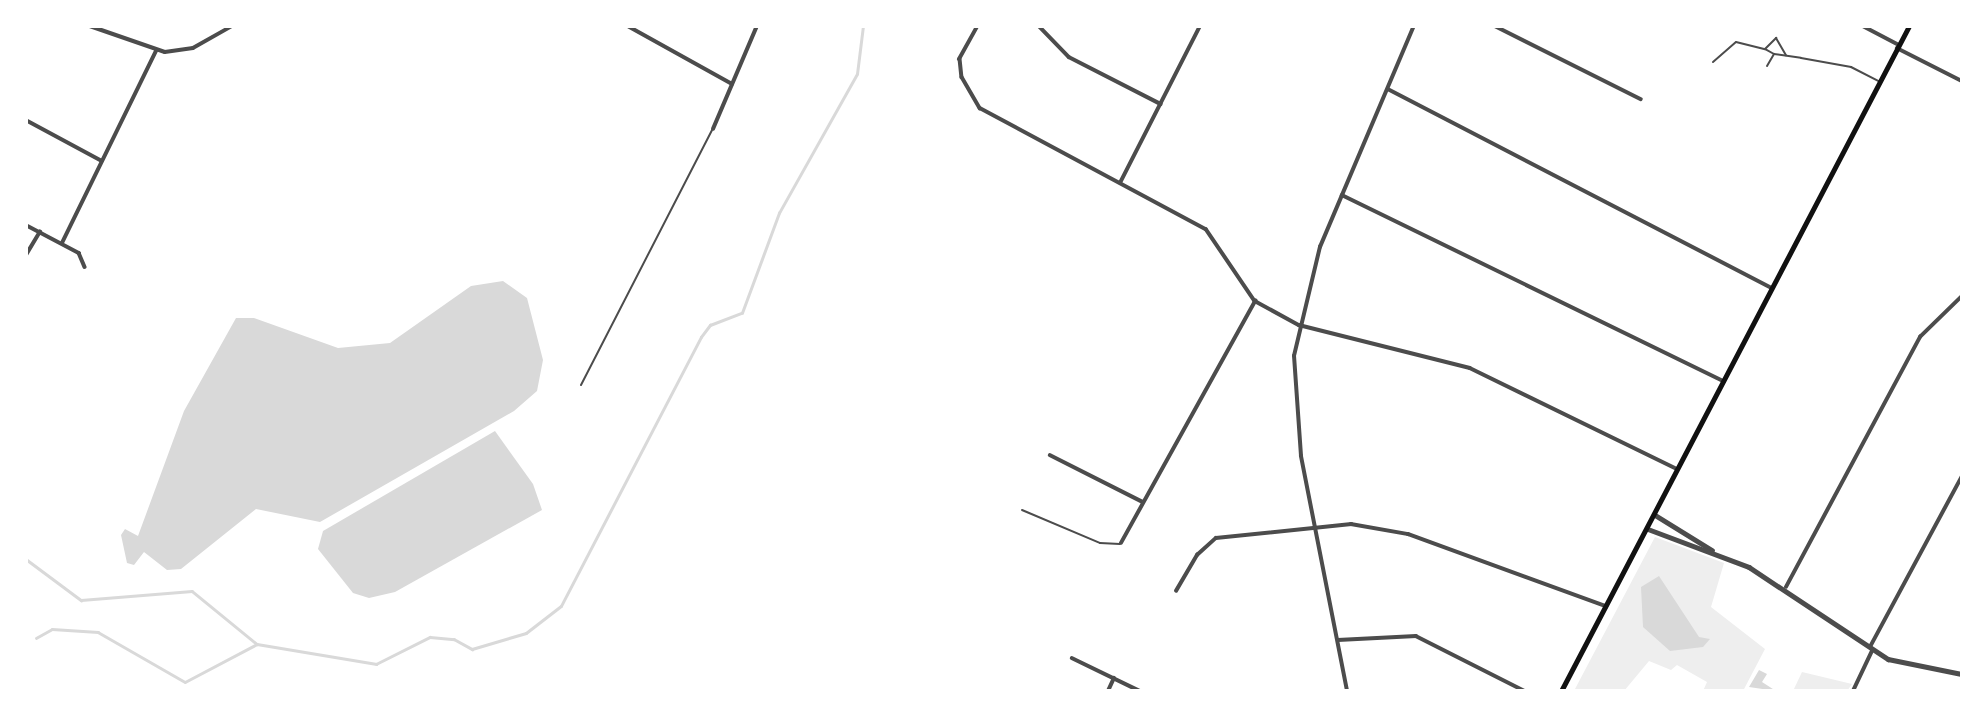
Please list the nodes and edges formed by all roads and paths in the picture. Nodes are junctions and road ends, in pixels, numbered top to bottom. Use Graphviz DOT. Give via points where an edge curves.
graph roads {
  1 [pos="90,26"];
  2 [pos="232,26"];
  3 [pos="628,26"];
  4 [pos="757,26"];
  5 [pos="978,26"];
  6 [pos="1039,26"];
  7 [pos="1200,26"];
  8 [pos="1414,26"];
  9 [pos="1495,26"];
  10 [pos="1863,26"];
  11 [pos="1909,26"];
  12 [pos="1898,47"];
  13 [pos="1765,49"];
  14 [pos="156,51"];
  15 [pos="1774,54"];
  16 [pos="1787,56"];
  17 [pos="1713,62"];
  18 [pos="1767,66"];
  19 [pos="1962,81"];
  20 [pos="1880,82"];
  21 [pos="732,84"];
  22 [pos="1388,89"];
  23 [pos="1641,99"];
  24 [pos="1161,104"];
  25 [pos="26,120"];
  26 [pos="713,129"];
  27 [pos="102,161"];
  28 [pos="1120,183"];
  29 [pos="1342,195"];
  30 [pos="26,225"];
  31 [pos="40,232"];
  32 [pos="62,243"];
  33 [pos="26,255"];
  34 [pos="85,267"];
  35 [pos="1774,289"];
  36 [pos="1962,296"];
  37 [pos="1255,301"];
  38 [pos="1300,325"];
  39 [pos="1725,382"];
  40 [pos="581,385"];
  41 [pos="1049,455"];
  42 [pos="1678,470"];
  43 [pos="1962,475"];
  44 [pos="1143,502"];
  45 [pos="1022,510"];
  46 [pos="1655,515"];
  47 [pos="1314,523"];
  48 [pos="1648,529"];
  49 [pos="1121,543"];
  50 [pos="1712,550"];
  51 [pos="1786,587"];
  52 [pos="1176,591"];
  53 [pos="1606,606"];
  54 [pos="1338,640"];
  55 [pos="1871,650"];
  56 [pos="1072,658"];
  57 [pos="1962,674"];
  58 [pos="1114,678"];
  59 [pos="1562,690"];
  60 [pos="1108,691"];
  61 [pos="1140,691"];
  62 [pos="1348,691"];
  63 [pos="1525,691"];
  64 [pos="1853,691"];
  1 -- 14 [label="street"];
  2 -- 14 [label="street" via="193,48"];
  3 -- 21 [label="street"];
  4 -- 21 [label="street"];
  5 -- 28 [label="street" via="962,48 960,71 991,117"];
  6 -- 24 [label="street" via="1069,57"];
  7 -- 24 [label="street"];
  8 -- 22 [label="street"];
  9 -- 23 [label="street"];
  10 -- 12 [label="street"];
  11 -- 12 [label="main road"];
  12 -- 19 [label="street"];
  12 -- 20 [label="main road"];
  13 -- 15 [label="lane"];
  13 -- 16 [label="lane" via="1776,38"];
  13 -- 17 [label="lane" via="1736,42"];
  14 -- 27 [label="street"];
  15 -- 16 [label="lane"];
  15 -- 18 [label="lane"];
  16 -- 20 [label="lane" via="1851,67"];
  20 -- 35 [label="main road"];
  21 -- 26 [label="street"];
  22 -- 29 [label="street"];
  22 -- 35 [label="street"];
  24 -- 28 [label="street"];
  25 -- 27 [label="street"];
  26 -- 40 [label="lane"];
  27 -- 32 [label="street"];
  28 -- 37 [label="street" via="1216,237"];
  29 -- 38 [label="street"];
  29 -- 39 [label="street"];
  30 -- 31 [label="street"];
  31 -- 32 [label="street"];
  31 -- 33 [label="street"];
  32 -- 34 [label="street" via="79,253"];
  35 -- 39 [label="main road"];
  36 -- 51 [label="street" via="1920,337"];
  37 -- 38 [label="street"];
  37 -- 44 [label="street"];
  38 -- 42 [label="street" via="1470,368"];
  38 -- 47 [label="street" via="1293,404"];
  39 -- 42 [label="main road"];
  41 -- 44 [label="street"];
  42 -- 46 [label="main road"];
  43 -- 55 [label="street"];
  44 -- 49 [label="street"];
  45 -- 49 [label="lane" via="1100,543"];
  46 -- 48 [label="main road"];
  46 -- 50 [label="street"];
  47 -- 52 [label="street" via="1216,538 1197,555"];
  47 -- 53 [label="street" via="1408,534"];
  47 -- 54 [label="street"];
  48 -- 50 [label="street"];
  48 -- 53 [label="main road"];
  50 -- 51 [label="street"];
  51 -- 55 [label="street"];
  53 -- 59 [label="main road"];
  54 -- 62 [label="street"];
  54 -- 63 [label="street" via="1416,636"];
  55 -- 57 [label="street" via="1914,668"];
  55 -- 64 [label="street"];
  56 -- 58 [label="street"];
  58 -- 60 [label="street"];
  58 -- 61 [label="street"];
}
